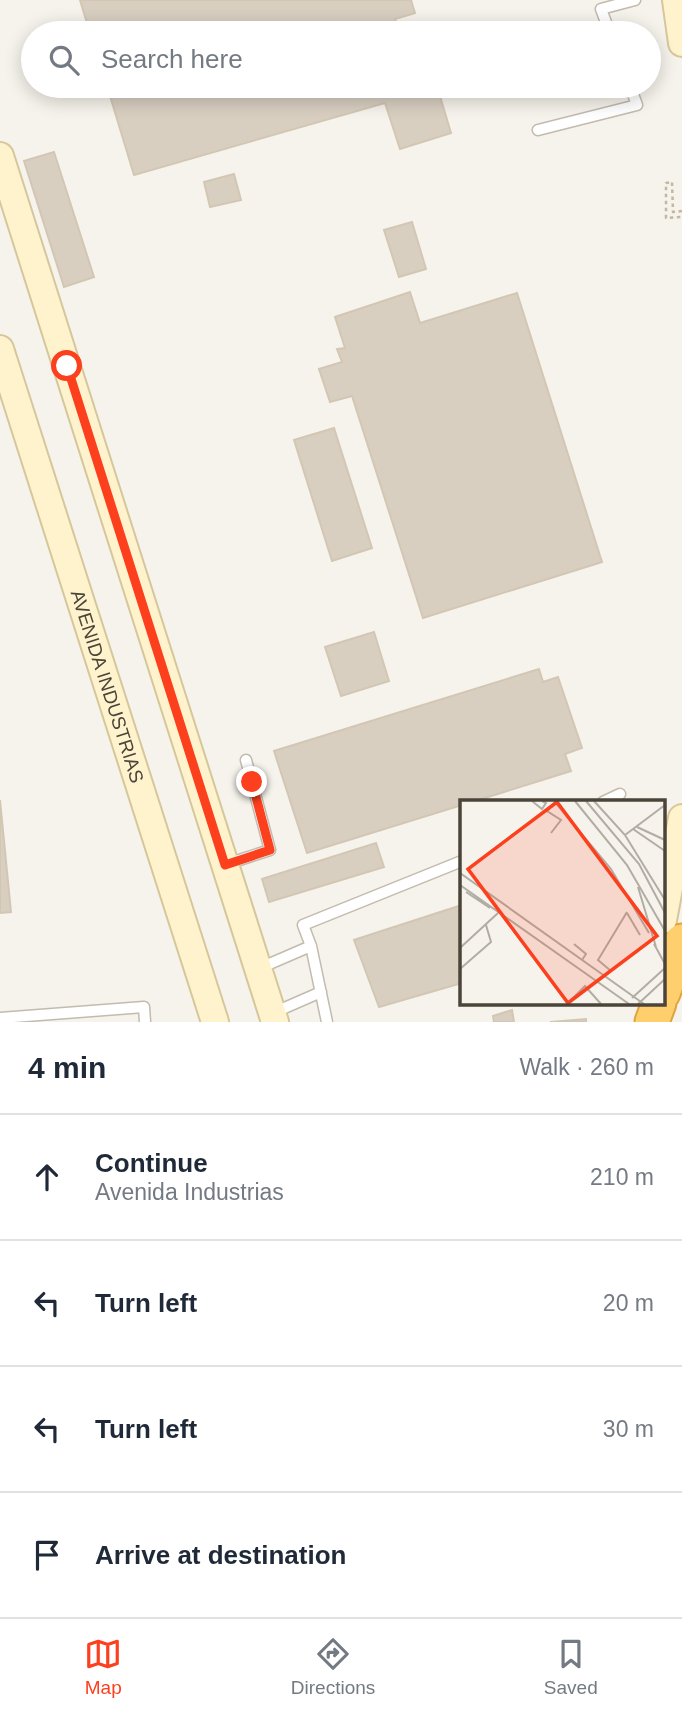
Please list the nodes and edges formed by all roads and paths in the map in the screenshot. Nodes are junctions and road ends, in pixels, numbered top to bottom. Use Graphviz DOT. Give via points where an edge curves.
graph roads {
  1 [pos="635,0"];
  2 [pos="676,0"];
  3 [pos="606,21"];
  4 [pos="682,43"];
  5 [pos="634,98"];
  6 [pos="538,131"];
  7 [pos="0,156"];
  8 [pos="682,211"];
  9 [pos="682,217"];
  10 [pos="0,349"];
  11 [pos="246,760"];
  12 [pos="607,800"];
  13 [pos="619,800"];
  14 [pos="682,818"];
  15 [pos="460,861"];
  16 [pos="225,865"];
  17 [pos="664,915"];
  18 [pos="682,941"];
  19 [pos="311,946"];
  20 [pos="258,969"];
  21 [pos="664,990"];
  22 [pos="321,992"];
  23 [pos="647,1004"];
  24 [pos="659,1004"];
  25 [pos="274,1017"];
  26 [pos="0,1018"];
  27 [pos="145,1022"];
  28 [pos="215,1022"];
  29 [pos="327,1022"];
  30 [pos="643,1022"];
  31 [pos="652,1022"];
  1 -- 3 [label="lane" via="601,9"];
  2 -- 4 [label="main road"];
  5 -- 6 [label="lane" via="637,105"];
  7 -- 16 [label="main road"];
  8 -- 9 [label="path" via="673,212 672,182 666,183 666,218"];
  10 -- 28 [label="main road, AVENIDA INDUSTRIAS"];
  11 -- 16 [label="lane" via="270,850"];
  12 -- 13 [label="lane" via="620,794"];
  14 -- 17 [label="main road"];
  15 -- 19 [label="lane" via="303,925"];
  16 -- 20 [label="main road"];
  18 -- 21 [label="highway"];
  19 -- 20 [label="lane"];
  19 -- 22 [label="lane"];
  20 -- 25 [label="main road"];
  22 -- 25 [label="lane"];
  22 -- 29 [label="lane"];
  23 -- 30 [label="main road"];
  24 -- 31 [label="highway"];
  26 -- 27 [label="lane" via="144,1007"];
}
